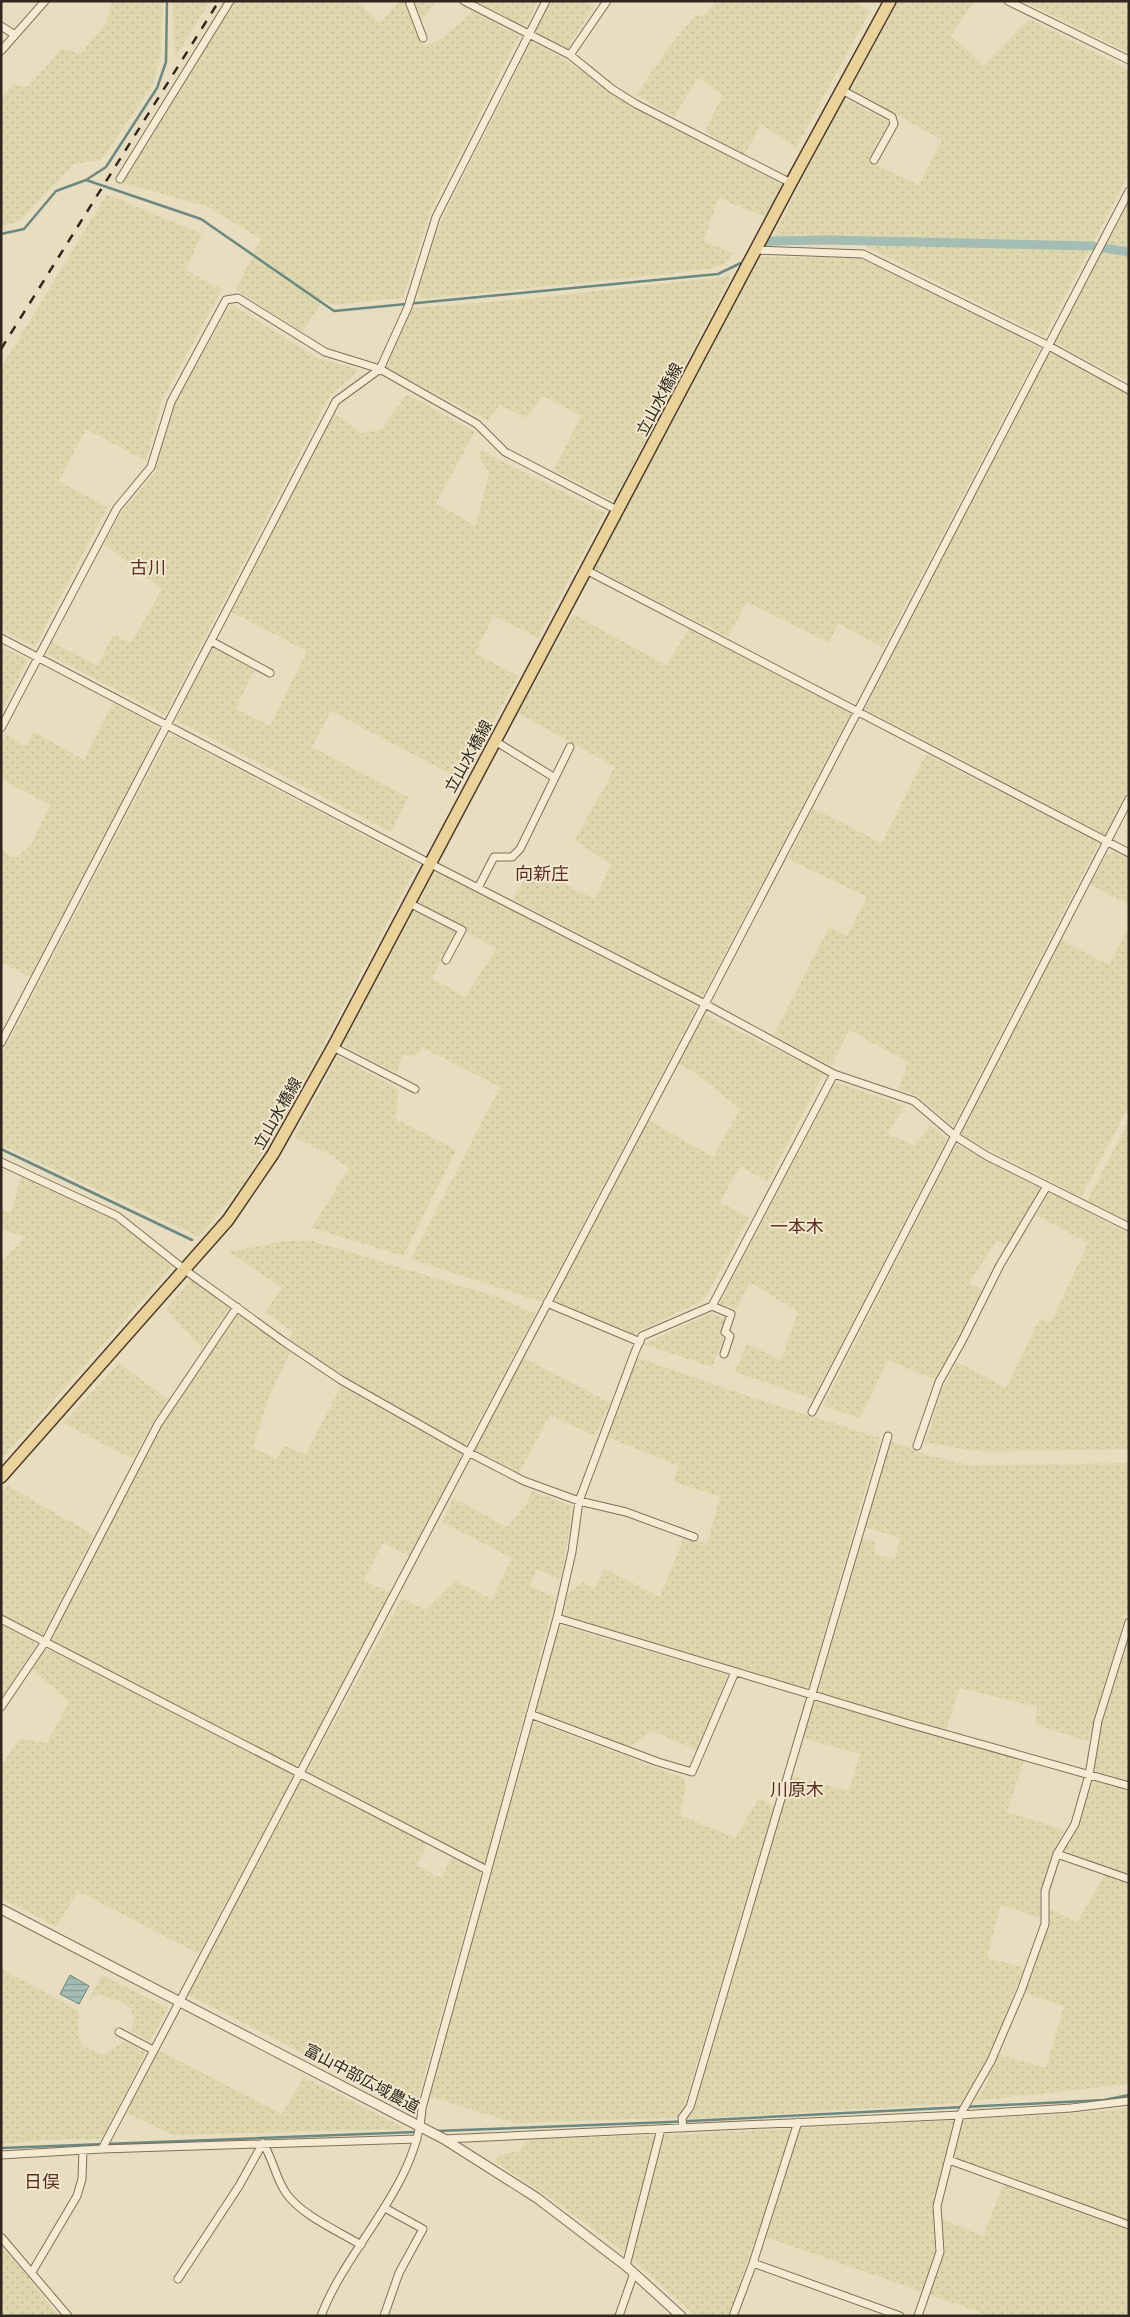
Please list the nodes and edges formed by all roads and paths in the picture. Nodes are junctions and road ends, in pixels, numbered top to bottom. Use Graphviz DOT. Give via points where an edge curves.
graph roads {
  1 [pos="45,1"];
  2 [pos="230,1"];
  3 [pos="409,1"];
  4 [pos="464,1"];
  5 [pos="546,1"];
  6 [pos="607,1"];
  7 [pos="890,1"];
  8 [pos="1008,1"];
  9 [pos="1,26"];
  10 [pos="15,35"];
  11 [pos="528,35"];
  12 [pos="423,38"];
  13 [pos="1,52"];
  14 [pos="570,55"];
  15 [pos="1129,60"];
  16 [pos="842,90"];
  17 [pos="874,160"];
  18 [pos="120,179"];
  19 [pos="791,183"];
  20 [pos="1129,191"];
  21 [pos="757,250"];
  22 [pos="1047,346"];
  23 [pos="380,369"];
  24 [pos="1129,390"];
  25 [pos="617,510"];
  26 [pos="586,570"];
  27 [pos="1,638"];
  28 [pos="211,641"];
  29 [pos="38,657"];
  30 [pos="270,673"];
  31 [pos="859,711"];
  32 [pos="168,726"];
  33 [pos="1,728"];
  34 [pos="495,742"];
  35 [pos="570,747"];
  36 [pos="555,778"];
  37 [pos="1129,799"];
  38 [pos="1107,841"];
  39 [pos="1129,852"];
  40 [pos="429,863"];
  41 [pos="478,888"];
  42 [pos="408,903"];
  43 [pos="446,960"];
  44 [pos="705,1004"];
  45 [pos="1,1043"];
  46 [pos="333,1047"];
  47 [pos="834,1074"];
  48 [pos="415,1089"];
  49 [pos="955,1136"];
  50 [pos="1,1162"];
  51 [pos="1048,1186"];
  52 [pos="1129,1227"];
  53 [pos="185,1270"];
  54 [pos="547,1303"];
  55 [pos="712,1306"];
  56 [pos="237,1307"];
  57 [pos="640,1342"];
  58 [pos="724,1354"];
  59 [pos="812,1412"];
  60 [pos="888,1436"];
  61 [pos="917,1446"];
  62 [pos="468,1452"];
  63 [pos="1,1476"];
  64 [pos="579,1501"];
  65 [pos="694,1537"];
  66 [pos="557,1618"];
  67 [pos="1,1619"];
  68 [pos="1129,1622"];
  69 [pos="45,1642"];
  70 [pos="735,1672"];
  71 [pos="811,1695"];
  72 [pos="1,1707"];
  73 [pos="530,1714"];
  74 [pos="300,1773"];
  75 [pos="1089,1775"];
  76 [pos="1129,1786"];
  77 [pos="1056,1854"];
  78 [pos="487,1870"];
  79 [pos="1129,1879"];
  80 [pos="1,1909"];
  81 [pos="179,2000"];
  82 [pos="119,2032"];
  83 [pos="153,2050"];
  84 [pos="1129,2101"];
  85 [pos="960,2116"];
  86 [pos="798,2122"];
  87 [pos="421,2126"];
  88 [pos="683,2128"];
  89 [pos="661,2129"];
  90 [pos="417,2139"];
  91 [pos="444,2139"];
  92 [pos="263,2144"];
  93 [pos="102,2148"];
  94 [pos="84,2150"];
  95 [pos="1,2155"];
  96 [pos="948,2160"];
  97 [pos="385,2208"];
  98 [pos="1129,2225"];
  99 [pos="1,2237"];
  100 [pos="361,2245"];
  101 [pos="753,2264"];
  102 [pos="626,2266"];
  103 [pos="32,2272"];
  104 [pos="634,2272"];
  105 [pos="178,2279"];
  106 [pos="68,2316"];
  107 [pos="321,2316"];
  108 [pos="384,2316"];
  109 [pos="619,2316"];
  110 [pos="681,2316"];
  111 [pos="733,2316"];
  112 [pos="900,2316"];
  113 [pos="918,2316"];
  1 -- 10 [label="street"];
  2 -- 18 [label="street"];
  3 -- 12 [label="street"];
  4 -- 11 [label="street"];
  5 -- 11 [label="street"];
  6 -- 14 [label="street"];
  7 -- 16 [label="main road, 立山水橋線"];
  8 -- 15 [label="street"];
  9 -- 10 [label="street"];
  10 -- 13 [label="street"];
  11 -- 14 [label="street"];
  11 -- 23 [label="street" via="436,217 408,307"];
  14 -- 19 [label="street" via="636,104"];
  16 -- 17 [label="street" via="892,117 894,124"];
  16 -- 19 [label="main road, 立山水橋線"];
  19 -- 21 [label="main road, 立山水橋線"];
  20 -- 22 [label="street"];
  21 -- 22 [label="street" via="863,254"];
  21 -- 25 [label="main road, 立山水橋線"];
  22 -- 24 [label="street"];
  22 -- 31 [label="street"];
  23 -- 25 [label="street" via="477,424 505,452"];
  23 -- 28 [label="street" via="336,401"];
  23 -- 29 [label="street" via="325,352 238,298 226,300 171,402 151,467 117,508"];
  25 -- 26 [label="main road, 立山水橋線"];
  26 -- 31 [label="street"];
  26 -- 34 [label="main road, 立山水橋線"];
  27 -- 29 [label="street"];
  28 -- 30 [label="street"];
  28 -- 32 [label="street"];
  29 -- 32 [label="street"];
  29 -- 33 [label="street"];
  31 -- 38 [label="street"];
  31 -- 44 [label="street"];
  32 -- 40 [label="street"];
  32 -- 45 [label="street"];
  34 -- 36 [label="street"];
  34 -- 40 [label="main road, 立山水橋線"];
  35 -- 36 [label="street"];
  36 -- 41 [label="street" via="520,849 512,857 494,857"];
  37 -- 38 [label="street"];
  38 -- 39 [label="street"];
  38 -- 49 [label="street"];
  40 -- 41 [label="street"];
  40 -- 42 [label="main road, 立山水橋線"];
  41 -- 44 [label="street"];
  42 -- 43 [label="street" via="462,930"];
  42 -- 46 [label="main road, 立山水橋線"];
  44 -- 47 [label="street"];
  44 -- 54 [label="street"];
  46 -- 48 [label="street"];
  46 -- 53 [label="main road, 立山水橋線" via="278,1146 248,1192"];
  47 -- 49 [label="street" via="914,1101"];
  47 -- 55 [label="street"];
  49 -- 51 [label="street"];
  49 -- 59 [label="street"];
  50 -- 53 [label="street" via="117,1216"];
  51 -- 52 [label="street"];
  51 -- 61 [label="street" via="1000,1265 939,1382"];
  53 -- 56 [label="street"];
  53 -- 63 [label="main road, 立山水橋線"];
  54 -- 57 [label="street"];
  54 -- 62 [label="street"];
  55 -- 57 [label="street" via="642,1336"];
  55 -- 58 [label="street" via="731,1314 725,1332 730,1336"];
  56 -- 62 [label="street" via="341,1380"];
  56 -- 69 [label="street" via="158,1424"];
  57 -- 64 [label="street"];
  60 -- 71 [label="street"];
  62 -- 64 [label="street" via="524,1481"];
  62 -- 74 [label="street"];
  64 -- 65 [label="street" via="626,1512"];
  64 -- 66 [label="street" via="572,1552"];
  66 -- 70 [label="street"];
  66 -- 73 [label="street"];
  67 -- 69 [label="street"];
  68 -- 75 [label="street" via="1098,1721"];
  69 -- 72 [label="street"];
  69 -- 74 [label="street"];
  70 -- 71 [label="street"];
  70 -- 73 [label="street" via="692,1772"];
  71 -- 75 [label="street"];
  71 -- 88 [label="street" via="690,2107 682,2118"];
  73 -- 78 [label="street"];
  74 -- 78 [label="street"];
  74 -- 81 [label="street"];
  75 -- 76 [label="street"];
  75 -- 77 [label="street" via="1075,1824"];
  77 -- 79 [label="street"];
  77 -- 85 [label="street" via="1045,1891 1044,1924 1021,1991 991,2061"];
  78 -- 87 [label="street" via="422,2108"];
  80 -- 81 [label="street, 富山中部広域農道"];
  81 -- 83 [label="street"];
  81 -- 87 [label="street, 富山中部広域農道"];
  82 -- 83 [label="street"];
  83 -- 93 [label="street"];
  84 -- 85 [label="street"];
  85 -- 86 [label="street"];
  85 -- 96 [label="street"];
  86 -- 88 [label="street"];
  86 -- 101 [label="street"];
  87 -- 90 [label="street"];
  87 -- 91 [label="street, 富山中部広域農道"];
  88 -- 89 [label="street"];
  89 -- 91 [label="street"];
  89 -- 102 [label="street"];
  90 -- 92 [label="street"];
  90 -- 97 [label="street"];
  91 -- 102 [label="street, 富山中部広域農道" via="538,2198"];
  92 -- 93 [label="street"];
  92 -- 100 [label="street" via="286,2193 301,2208"];
  92 -- 105 [label="street"];
  93 -- 94 [label="street"];
  94 -- 95 [label="street"];
  94 -- 103 [label="street" via="77,2196"];
  96 -- 98 [label="street"];
  96 -- 113 [label="street" via="937,2206 940,2252"];
  97 -- 100 [label="street"];
  97 -- 108 [label="street" via="423,2228 399,2273"];
  99 -- 103 [label="street"];
  100 -- 107 [label="street" via="331,2290"];
  101 -- 111 [label="street"];
  101 -- 112 [label="street"];
  102 -- 104 [label="street, 富山中部広域農道"];
  103 -- 106 [label="street"];
  104 -- 109 [label="street"];
  104 -- 110 [label="street, 富山中部広域農道"];
}
